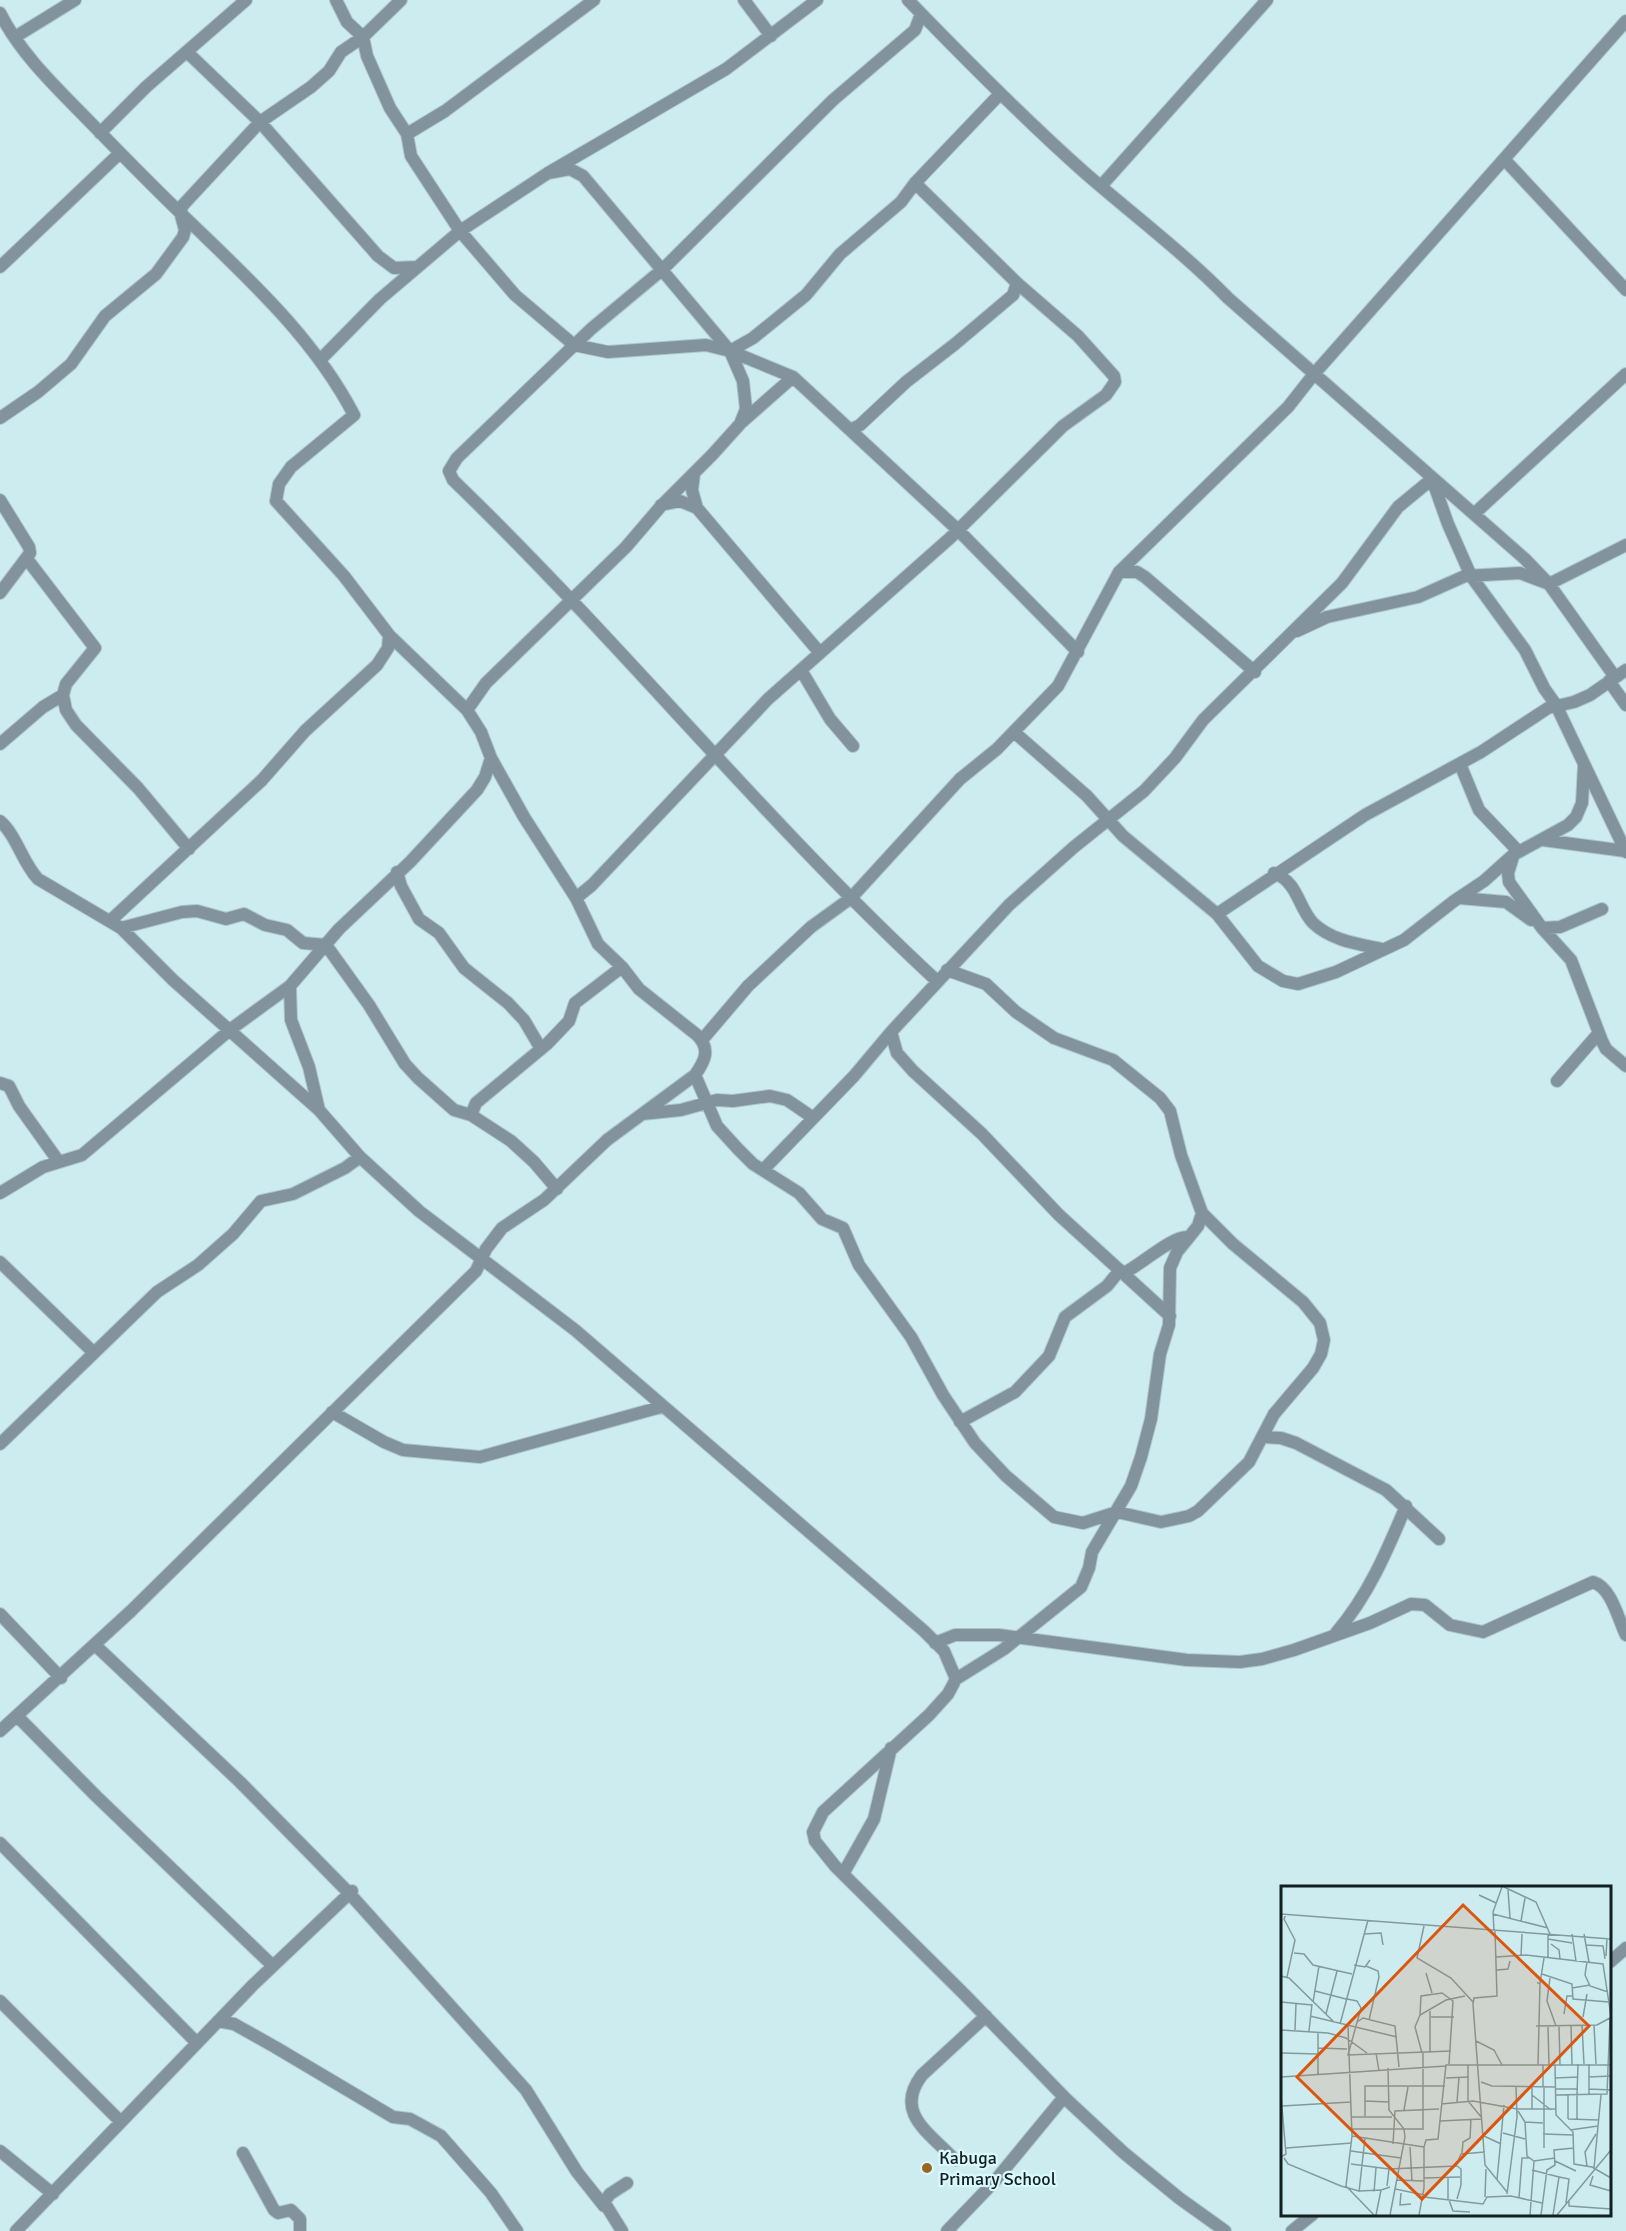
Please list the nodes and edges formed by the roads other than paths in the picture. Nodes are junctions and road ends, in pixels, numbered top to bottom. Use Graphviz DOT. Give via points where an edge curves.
graph roads {
  1 [pos="75,0"];
  2 [pos="246,0"];
  3 [pos="336,0"];
  4 [pos="401,0"];
  5 [pos="594,0"];
  6 [pos="744,0"];
  7 [pos="817,0"];
  8 [pos="908,0"];
  9 [pos="1267,0"];
  10 [pos="921,14"];
  11 [pos="1,18"];
  12 [pos="1626,21"];
  13 [pos="771,36"];
  14 [pos="15,37"];
  15 [pos="363,37"];
  16 [pos="187,52"];
  17 [pos="999,95"];
  18 [pos="260,122"];
  19 [pos="100,133"];
  20 [pos="407,134"];
  21 [pos="120,153"];
  22 [pos="1504,159"];
  23 [pos="548,173"];
  24 [pos="915,183"];
  25 [pos="1101,186"];
  26 [pos="180,213"];
  27 [pos="460,231"];
  28 [pos="0,267"];
  29 [pos="416,267"];
  30 [pos="663,269"];
  31 [pos="1017,283"];
  32 [pos="1626,290"];
  33 [pos="574,345"];
  34 [pos="730,351"];
  35 [pos="321,359"];
  36 [pos="1314,374"];
  37 [pos="1626,374"];
  38 [pos="793,377"];
  39 [pos="0,418"];
  40 [pos="740,424"];
  41 [pos="850,429"];
  42 [pos="694,474"];
  43 [pos="1432,479"];
  44 [pos="0,500"];
  45 [pos="661,506"];
  46 [pos="697,508"];
  47 [pos="1474,514"];
  48 [pos="958,530"];
  49 [pos="1626,545"];
  50 [pos="27,559"];
  51 [pos="1119,572"];
  52 [pos="1471,576"];
  53 [pos="1549,584"];
  54 [pos="0,593"];
  55 [pos="569,601"];
  56 [pos="1290,634"];
  57 [pos="389,635"];
  58 [pos="1078,652"];
  59 [pos="820,653"];
  60 [pos="801,670"];
  61 [pos="1255,672"];
  62 [pos="1617,676"];
  63 [pos="63,695"];
  64 [pos="1556,705"];
  65 [pos="1626,705"];
  66 [pos="467,710"];
  67 [pos="1014,732"];
  68 [pos="0,744"];
  69 [pos="853,746"];
  70 [pos="715,756"];
  71 [pos="491,758"];
  72 [pos="1460,764"];
  73 [pos="1584,764"];
  74 [pos="1109,820"];
  75 [pos="0,821"];
  76 [pos="1539,840"];
  77 [pos="189,849"];
  78 [pos="1626,851"];
  79 [pos="1516,853"];
  80 [pos="397,872"];
  81 [pos="1274,873"];
  82 [pos="576,898"];
  83 [pos="851,898"];
  84 [pos="1459,898"];
  85 [pos="1602,909"];
  86 [pos="1217,914"];
  87 [pos="116,924"];
  88 [pos="1541,927"];
  89 [pos="326,945"];
  90 [pos="1382,949"];
  91 [pos="622,967"];
  92 [pos="947,970"];
  93 [pos="937,981"];
  94 [pos="290,986"];
  95 [pos="231,1029"];
  96 [pos="891,1032"];
  97 [pos="1598,1034"];
  98 [pos="702,1040"];
  99 [pos="541,1049"];
  100 [pos="1626,1066"];
  101 [pos="695,1075"];
  102 [pos="1557,1081"];
  103 [pos="0,1083"];
  104 [pos="707,1102"];
  105 [pos="319,1110"];
  106 [pos="641,1114"];
  107 [pos="471,1115"];
  108 [pos="812,1117"];
  109 [pos="360,1157"];
  110 [pos="59,1162"];
  111 [pos="764,1170"];
  112 [pos="557,1189"];
  113 [pos="0,1193"];
  114 [pos="1202,1213"];
  115 [pos="1188,1237"];
  116 [pos="482,1258"];
  117 [pos="0,1262"];
  118 [pos="1122,1272"];
  119 [pos="1170,1316"];
  120 [pos="93,1352"];
  121 [pos="661,1407"];
  122 [pos="332,1412"];
  123 [pos="960,1422"];
  124 [pos="1263,1437"];
  125 [pos="0,1444"];
  126 [pos="1406,1506"];
  127 [pos="1117,1512"];
  128 [pos="1439,1539"];
  129 [pos="0,1614"];
  130 [pos="1335,1634"];
  131 [pos="1626,1635"];
  132 [pos="1017,1638"];
  133 [pos="935,1642"];
  134 [pos="95,1645"];
  135 [pos="60,1678"];
  136 [pos="956,1679"];
  137 [pos="17,1716"];
  138 [pos="0,1731"];
  139 [pos="891,1748"];
  140 [pos="0,1843"];
  141 [pos="843,1874"];
  142 [pos="350,1892"];
  143 [pos="1626,1948"];
  144 [pos="1611,1961"];
  145 [pos="273,1966"];
  146 [pos="0,2001"];
  147 [pos="986,2016"];
  148 [pos="218,2021"];
  149 [pos="197,2043"];
  150 [pos="1064,2097"];
  151 [pos="120,2121"];
  152 [pos="0,2151"];
  153 [pos="243,2154"];
  154 [pos="955,2160"];
  155 [pos="627,2183"];
  156 [pos="52,2194"];
  157 [pos="604,2205"];
  158 [pos="1311,2216"];
  159 [pos="26,2225"];
  160 [pos="16,2231"];
  161 [pos="300,2231"];
  162 [pos="516,2231"];
  163 [pos="622,2231"];
  164 [pos="947,2231"];
  165 [pos="1225,2231"];
  166 [pos="1292,2231"];
  1 -- 14 [label="street"];
  2 -- 16 [label="street"];
  3 -- 15 [label="street" via="347,22"];
  4 -- 15 [label="street"];
  5 -- 20 [label="street" via="445,111"];
  6 -- 13 [label="street"];
  7 -- 13 [label="street"];
  8 -- 10 [label="street"];
  9 -- 25 [label="street"];
  10 -- 17 [label="street"];
  10 -- 30 [label="street" via="915,30 825,108"];
  11 -- 14 [label="street"];
  12 -- 22 [label="street"];
  13 -- 23 [label="street" via="709,80"];
  14 -- 19 [label="street"];
  15 -- 18 [label="street" via="341,52 329,71 311,87"];
  15 -- 20 [label="street" via="367,56 390,108"];
  16 -- 18 [label="street"];
  16 -- 19 [label="street"];
  17 -- 24 [label="street"];
  17 -- 25 [label="street"];
  18 -- 26 [label="street" via="189,198"];
  18 -- 29 [label="street" via="378,256 394,268"];
  19 -- 21 [label="street"];
  20 -- 27 [label="street" via="411,156"];
  21 -- 26 [label="street"];
  21 -- 28 [label="street"];
  22 -- 32 [label="street"];
  22 -- 36 [label="street"];
  23 -- 27 [label="street"];
  23 -- 30 [label="street" via="570,169 584,176"];
  24 -- 31 [label="street"];
  24 -- 34 [label="street" via="883,219 840,255 795,306"];
  25 -- 36 [label="street"];
  26 -- 35 [label="street" via="264,295"];
  26 -- 39 [label="street" via="183,237 156,274 105,316 71,364"];
  27 -- 29 [label="street"];
  27 -- 33 [label="street" via="515,295"];
  29 -- 35 [label="street"];
  30 -- 33 [label="street"];
  30 -- 34 [label="street"];
  31 -- 41 [label="street" via="1013,295 860,425"];
  31 -- 48 [label="street" via="1084,343 1110,370 1115,382 1106,395 1063,426"];
  33 -- 34 [label="street" via="608,352 706,345"];
  33 -- 55 [label="street" via="457,458 449,471 453,480"];
  34 -- 38 [label="street"];
  34 -- 40 [label="street" via="747,401"];
  35 -- 57 [label="street" via="354,415 291,467 279,484 276,501 344,576"];
  36 -- 43 [label="street"];
  36 -- 51 [label="street" via="1288,407"];
  37 -- 47 [label="street"];
  38 -- 40 [label="street"];
  38 -- 41 [label="street"];
  40 -- 42 [label="street"];
  41 -- 48 [label="street"];
  42 -- 45 [label="street"];
  42 -- 46 [label="street" via="692,490"];
  43 -- 47 [label="street"];
  43 -- 52 [label="street"];
  43 -- 56 [label="street" via="1398,507 1342,583"];
  44 -- 50 [label="street" via="29,547"];
  45 -- 46 [label="street" via="680,501"];
  45 -- 55 [label="street" via="626,547"];
  46 -- 59 [label="street"];
  47 -- 53 [label="street"];
  48 -- 58 [label="street"];
  48 -- 59 [label="street"];
  49 -- 53 [label="street"];
  50 -- 54 [label="street"];
  50 -- 63 [label="street" via="95,648 72,674"];
  51 -- 58 [label="street"];
  51 -- 61 [label="street" via="1137,572 1145,577"];
  52 -- 53 [label="street" via="1520,573"];
  52 -- 56 [label="street" via="1418,597 1328,617"];
  52 -- 64 [label="street" via="1526,650"];
  53 -- 62 [label="street"];
  55 -- 66 [label="street" via="486,683"];
  55 -- 70 [label="street"];
  56 -- 61 [label="street"];
  57 -- 66 [label="street"];
  57 -- 77 [label="street" via="388,648 377,665 304,731 262,780"];
  58 -- 67 [label="street" via="1058,686"];
  59 -- 60 [label="street"];
  60 -- 69 [label="street" via="830,719"];
  60 -- 70 [label="street"];
  61 -- 74 [label="street" via="1203,720 1144,791"];
  62 -- 64 [label="street" via="1582,698"];
  62 -- 65 [label="street"];
  63 -- 68 [label="street"];
  63 -- 77 [label="street" via="70,718 138,788"];
  64 -- 72 [label="street"];
  64 -- 73 [label="street"];
  66 -- 71 [label="street"];
  67 -- 74 [label="street"];
  67 -- 83 [label="street" via="960,780"];
  70 -- 82 [label="street"];
  70 -- 83 [label="street"];
  71 -- 80 [label="street" via="477,790"];
  71 -- 82 [label="street"];
  72 -- 79 [label="street" via="1479,810"];
  72 -- 81 [label="street" via="1365,815"];
  73 -- 76 [label="street" via="1582,803 1576,817 1555,834"];
  73 -- 78 [label="street"];
  74 -- 86 [label="street" via="1163,872"];
  74 -- 92 [label="street" via="1009,905"];
  75 -- 87 [label="street" via="38,879"];
  76 -- 78 [label="street"];
  76 -- 79 [label="street"];
  77 -- 87 [label="street"];
  79 -- 84 [label="street"];
  79 -- 88 [label="street" via="1508,873 1509,882"];
  80 -- 89 [label="street"];
  80 -- 99 [label="street" via="419,919 439,933 464,968 524,1020"];
  81 -- 86 [label="street"];
  81 -- 90 [label="street" via="1289,884 1308,917 1323,930 1356,944"];
  82 -- 91 [label="street" via="598,944"];
  83 -- 93 [label="street"];
  83 -- 98 [label="street" via="811,927 748,986"];
  84 -- 88 [label="street" via="1506,902"];
  84 -- 90 [label="street" via="1418,932"];
  85 -- 88 [label="street" via="1560,927"];
  86 -- 90 [label="street" via="1258,966 1282,981 1298,984 1336,972"];
  87 -- 89 [label="street" via="182,912 196,911 226,919 244,914 287,930 303,943"];
  87 -- 95 [label="street"];
  88 -- 97 [label="street" via="1571,960"];
  89 -- 94 [label="street"];
  89 -- 107 [label="street" via="405,1064 454,1110"];
  91 -- 98 [label="street" via="639,989"];
  91 -- 99 [label="street" via="575,1003 567,1023"];
  92 -- 93 [label="street"];
  92 -- 114 [label="street" via="986,984 1016,1012 1054,1038 1113,1060 1160,1098 1170,1111"];
  93 -- 96 [label="street"];
  94 -- 95 [label="street"];
  94 -- 105 [label="street" via="291,1020 309,1067"];
  95 -- 105 [label="street"];
  95 -- 110 [label="street" via="82,1155"];
  96 -- 108 [label="street"];
  96 -- 118 [label="street" via="897,1053 913,1071"];
  97 -- 100 [label="street" via="1606,1049"];
  97 -- 102 [label="street"];
  98 -- 101 [label="street" via="705,1061"];
  99 -- 107 [label="street" via="476,1103"];
  101 -- 104 [label="street"];
  101 -- 106 [label="street"];
  103 -- 110 [label="street" via="9,1086"];
  104 -- 106 [label="street" via="681,1110"];
  104 -- 108 [label="street" via="776,1096"];
  104 -- 111 [label="street" via="717,1126 753,1164"];
  105 -- 109 [label="street"];
  106 -- 112 [label="street"];
  107 -- 112 [label="street" via="516,1146"];
  108 -- 111 [label="street"];
  109 -- 116 [label="street" via="419,1211"];
  109 -- 120 [label="street" via="293,1194 261,1201 233,1234 198,1265 158,1292"];
  110 -- 113 [label="street" via="43,1167"];
  111 -- 123 [label="street" via="799,1193 822,1219 841,1226 859,1265 911,1337"];
  112 -- 116 [label="street" via="502,1228"];
  114 -- 115 [label="street" via="1198,1226"];
  114 -- 124 [label="street" via="1303,1302 1320,1323 1324,1340 1321,1354 1274,1414"];
  115 -- 118 [label="street" via="1174,1239 1144,1263"];
  115 -- 119 [label="street" via="1170,1268"];
  116 -- 121 [label="street" via="575,1330"];
  116 -- 122 [label="street" via="476,1271"];
  117 -- 120 [label="street"];
  118 -- 119 [label="street"];
  118 -- 123 [label="street" via="1065,1317 1049,1356 1015,1392"];
  119 -- 127 [label="street" via="1143,1449 1131,1486"];
  120 -- 125 [label="street"];
  121 -- 122 [label="street" via="480,1457 403,1450"];
  121 -- 133 [label="street"];
  122 -- 134 [label="street"];
  123 -- 127 [label="street" via="1006,1476 1054,1517 1083,1523"];
  124 -- 126 [label="street" via="1296,1443 1386,1490"];
  124 -- 127 [label="street" via="1249,1462 1208,1504 1189,1516 1161,1522"];
  126 -- 128 [label="street"];
  126 -- 130 [label="street" via="1371,1581"];
  127 -- 132 [label="street" via="1092,1552 1081,1587"];
  129 -- 135 [label="street"];
  130 -- 131 [label="street" via="1411,1604 1425,1605 1450,1624 1483,1632 1593,1582 1610,1597"];
  130 -- 132 [label="street" via="1262,1659 1218,1662"];
  132 -- 133 [label="street" via="956,1635"];
  132 -- 136 [label="street"];
  133 -- 136 [label="street"];
  134 -- 135 [label="street"];
  134 -- 142 [label="street"];
  135 -- 137 [label="street"];
  136 -- 139 [label="street" via="929,1715"];
  137 -- 138 [label="street"];
  137 -- 145 [label="street"];
  139 -- 141 [label="street" via="874,1819"];
  139 -- 141 [label="street" via="844,1790 817,1821 815,1841"];
  140 -- 149 [label="street"];
  141 -- 147 [label="street"];
  142 -- 145 [label="street"];
  142 -- 157 [label="street" via="526,2090 577,2172"];
  143 -- 144 [label="street"];
  145 -- 148 [label="street"];
  146 -- 151 [label="street"];
  147 -- 150 [label="street"];
  147 -- 154 [label="street" via="922,2075 910,2098 912,2114"];
  148 -- 149 [label="street"];
  148 -- 162 [label="street" via="234,2024 393,2117 410,2119 441,2136 491,2193"];
  149 -- 151 [label="street"];
  150 -- 164 [label="street" via="994,2182"];
  150 -- 165 [label="street" via="1124,2153"];
  151 -- 156 [label="street"];
  152 -- 156 [label="street"];
  153 -- 161 [label="street" via="274,2210 291,2210 300,2219"];
  155 -- 157 [label="street" via="610,2194"];
  156 -- 159 [label="street"];
  157 -- 163 [label="street"];
  158 -- 166 [label="street"];
  159 -- 160 [label="street"];
}
